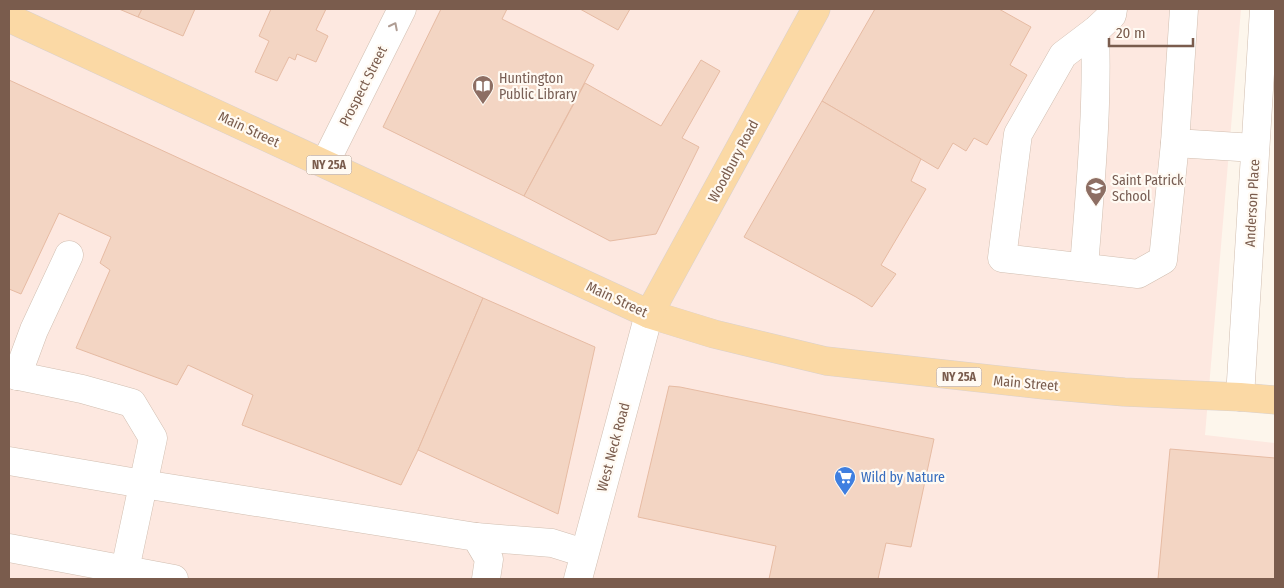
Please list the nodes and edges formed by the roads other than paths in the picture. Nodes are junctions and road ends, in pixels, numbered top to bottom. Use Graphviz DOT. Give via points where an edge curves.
graph roads {
  1 [pos="402,9"];
  2 [pos="816,9"];
  3 [pos="1113,9"];
  4 [pos="1184,9"];
  5 [pos="1264,9"];
  6 [pos="9,18"];
  7 [pos="1095,31"];
  8 [pos="1175,143"];
  9 [pos="1255,148"];
  10 [pos="325,163"];
  11 [pos="69,256"];
  12 [pos="1084,267"];
  13 [pos="649,314"];
  14 [pos="13,375"];
  15 [pos="1240,397"];
  16 [pos="1275,400"];
  17 [pos="9,460"];
  18 [pos="144,484"];
  19 [pos="476,537"];
  20 [pos="9,548"];
  21 [pos="584,552"];
  22 [pos="124,575"];
  23 [pos="174,579"];
  24 [pos="486,579"];
  25 [pos="578,579"];
  10 -- 1 [label="street, Prospect Street, one-way"];
  2 -- 13 [label="main road, Woodbury Road"];
  3 -- 7 [label="street" via="1112,15"];
  4 -- 8 [label="street"];
  5 -- 9 [label="street, Anderson Place"];
  6 -- 10 [label="main road, Main Street / NY 25A"];
  7 -- 12 [label="street" via="1095,133"];
  7 -- 12 [label="street" via="1063,54 1018,134 1002,258"];
  8 -- 9 [label="street"];
  8 -- 12 [label="street" via="1163,260 1138,274"];
  9 -- 15 [label="street, Anderson Place"];
  10 -- 13 [label="main road, Main Street / NY 25A"];
  11 -- 14 [label="street"];
  13 -- 15 [label="main road, Main Street / NY 25A" via="714,334 826,361 1124,392"];
  13 -- 21 [label="street, West Neck Road"];
  14 -- 18 [label="street" via="132,403 153,438"];
  15 -- 16 [label="main road, Main Street / NY 25A"];
  17 -- 18 [label="street"];
  18 -- 19 [label="street"];
  18 -- 22 [label="street"];
  19 -- 21 [label="street" via="552,543"];
  19 -- 24 [label="street" via="489,559"];
  20 -- 22 [label="street"];
  21 -- 25 [label="street, West Neck Road"];
  22 -- 23 [label="street"];
}
